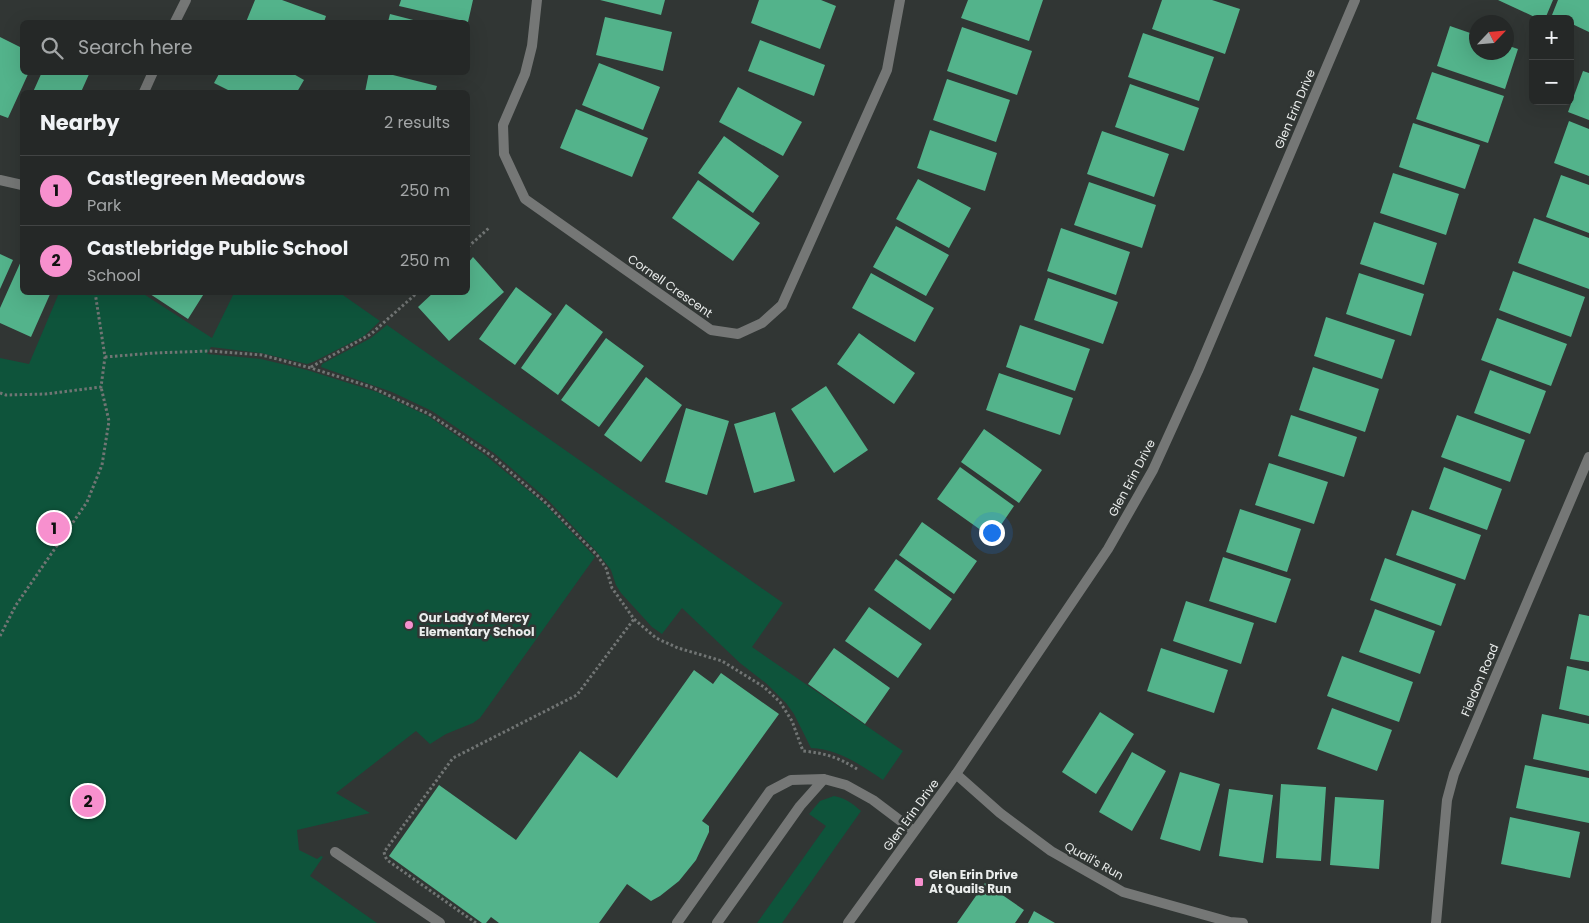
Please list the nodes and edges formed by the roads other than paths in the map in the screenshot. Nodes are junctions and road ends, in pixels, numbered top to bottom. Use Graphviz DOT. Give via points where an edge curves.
graph roads {
  1 [pos="186,0"];
  2 [pos="537,0"];
  3 [pos="900,0"];
  4 [pos="1355,0"];
  5 [pos="177,20"];
  6 [pos="152,75"];
  7 [pos="145,90"];
  8 [pos="0,180"];
  9 [pos="20,185"];
  10 [pos="1589,457"];
  11 [pos="956,774"];
  12 [pos="824,779"];
  13 [pos="914,831"];
  14 [pos="335,852"];
  15 [pos="440,923"];
  16 [pos="677,923"];
  17 [pos="717,923"];
  18 [pos="848,923"];
  19 [pos="1243,923"];
  20 [pos="1436,923"];
  1 -- 5 [label="street"];
  2 -- 3 [label="street, Cornell Crescent" via="525,74 503,125 504,154 525,199 711,330 738,334 762,323 782,305 887,70"];
  4 -- 11 [label="street, Glen Erin Drive" via="1153,470 1108,549"];
  6 -- 7 [label="street"];
  8 -- 9 [label="street"];
  10 -- 20 [label="street, Fieldon Road" via="1454,774 1447,800"];
  11 -- 13 [label="street, Glen Erin Drive"];
  11 -- 19 [label="street, Quail's Run" via="1000,813 1051,851 1123,892"];
  12 -- 13 [label="street" via="846,785 872,800"];
  12 -- 16 [label="street" via="791,780 770,791"];
  12 -- 17 [label="street" via="800,806"];
  13 -- 18 [label="street, Glen Erin Drive"];
  14 -- 15 [label="street"];
}
